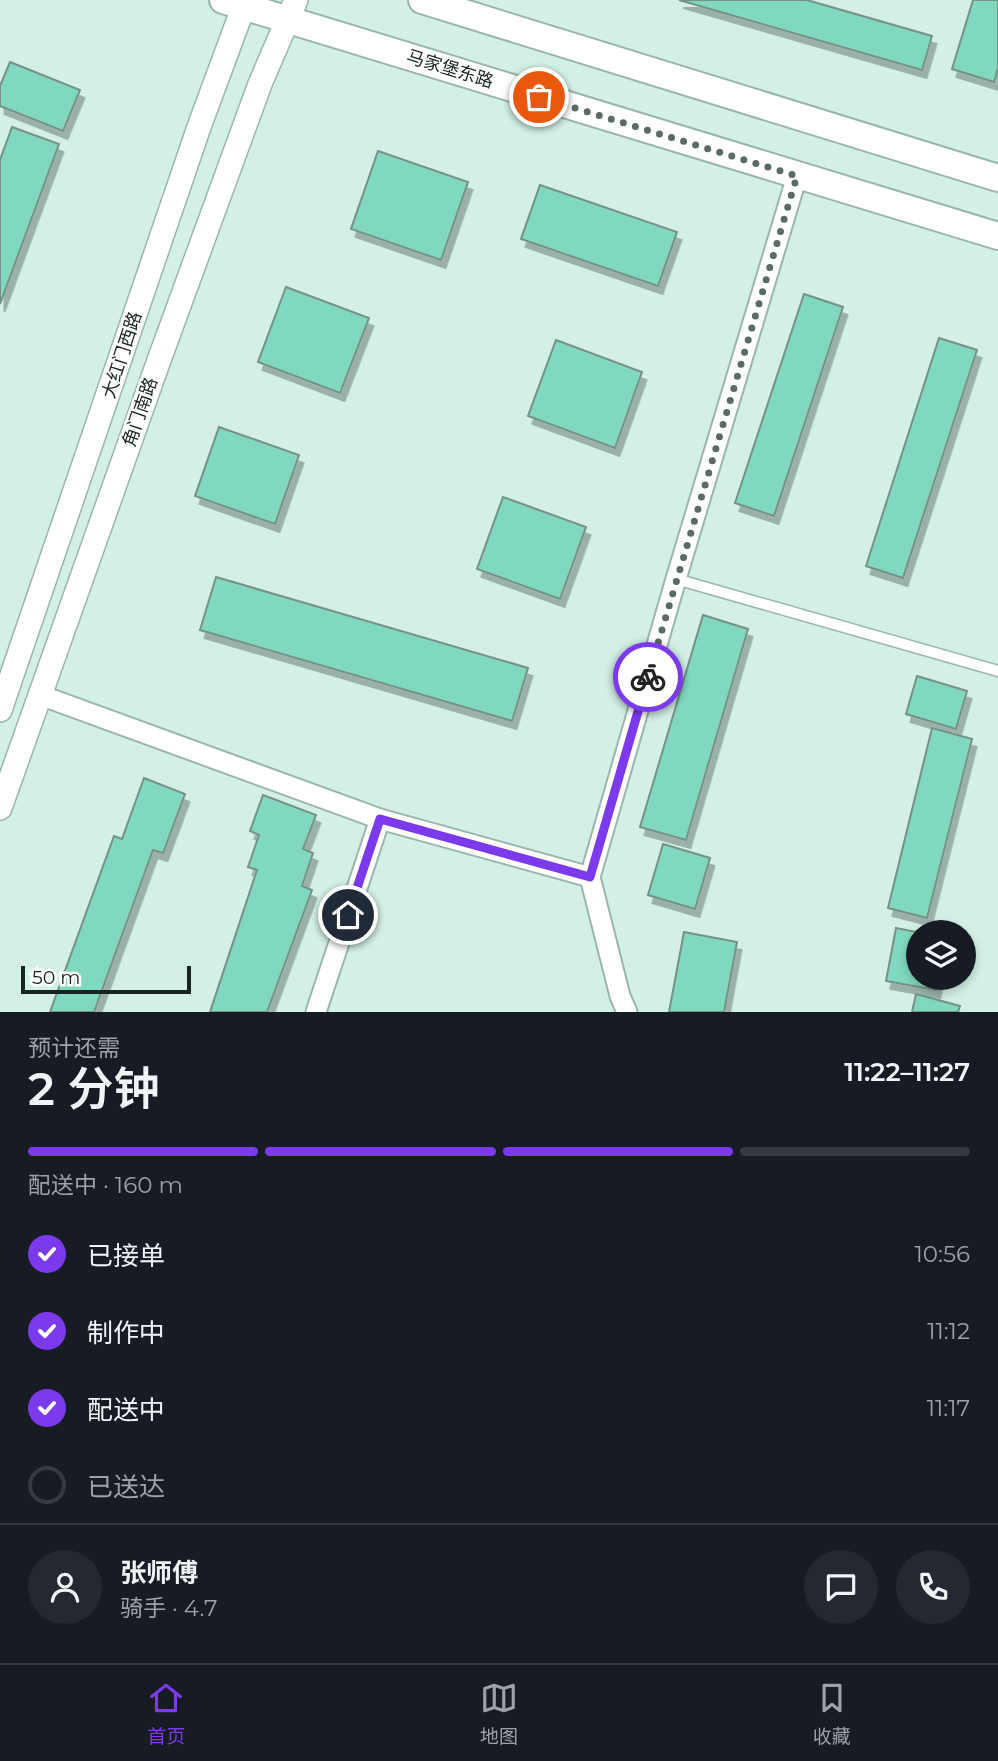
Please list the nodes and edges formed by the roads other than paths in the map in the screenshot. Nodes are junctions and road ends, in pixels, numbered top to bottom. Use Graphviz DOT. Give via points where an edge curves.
graph roads {
  1 [pos="422,0"];
  2 [pos="237,2"];
  3 [pos="292,10"];
  4 [pos="797,176"];
  5 [pos="998,178"];
  6 [pos="998,236"];
  7 [pos="676,579"];
  8 [pos="998,671"];
  9 [pos="40,695"];
  10 [pos="0,710"];
  11 [pos="0,808"];
  12 [pos="380,819"];
  13 [pos="590,877"];
  14 [pos="316,1012"];
  15 [pos="627,1012"];
  1 -- 5 [label="main road"];
  2 -- 3 [label="main road, 马家堡东路"];
  2 -- 10 [label="street, 大红门西路"];
  3 -- 4 [label="main road, 马家堡东路"];
  3 -- 9 [label="street, 角门南路" via="260,84"];
  4 -- 6 [label="main road, 马家堡东路"];
  4 -- 7 [label="street"];
  7 -- 8 [label="lane"];
  7 -- 13 [label="street"];
  9 -- 11 [label="street, 角门南路"];
  9 -- 12 [label="street"];
  12 -- 13 [label="street"];
  12 -- 14 [label="street"];
  13 -- 15 [label="street"];
}
